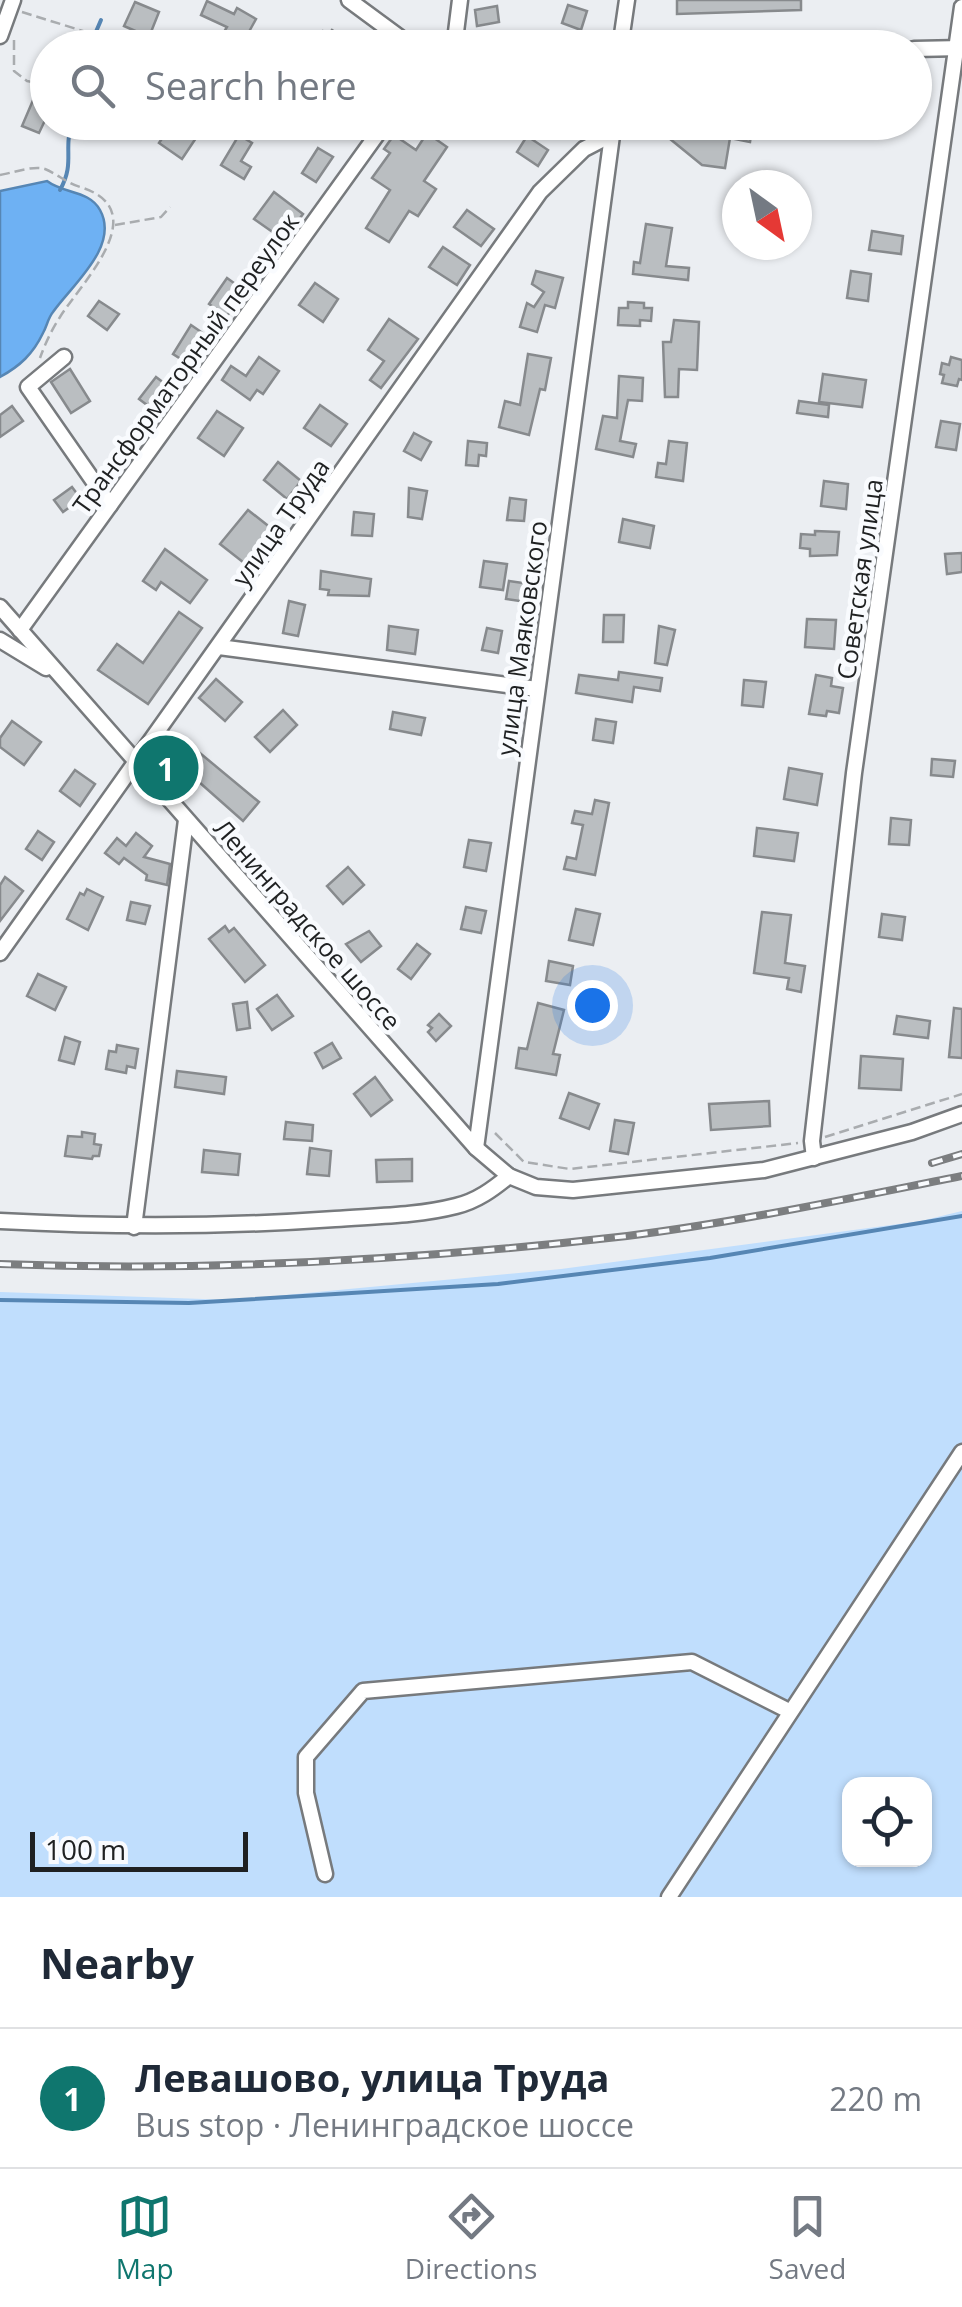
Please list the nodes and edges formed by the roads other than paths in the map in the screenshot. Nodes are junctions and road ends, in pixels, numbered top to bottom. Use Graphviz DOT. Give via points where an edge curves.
graph roads {
  1 [pos="349,0"];
  2 [pos="460,0"];
  3 [pos="626,0"];
  4 [pos="12,5"];
  5 [pos="962,7"];
  6 [pos="390,30"];
  7 [pos="456,30"];
  8 [pos="622,30"];
  9 [pos="2,32"];
  10 [pos="960,48"];
  11 [pos="932,49"];
  12 [pos="373,140"];
  13 [pos="596,140"];
  14 [pos="615,140"];
  15 [pos="64,357"];
  16 [pos="110,506"];
  17 [pos="0,607"];
  18 [pos="20,630"];
  19 [pos="0,640"];
  20 [pos="219,648"];
  21 [pos="62,680"];
  22 [pos="537,689"];
  23 [pos="136,763"];
  24 [pos="186,820"];
  25 [pos="1,949"];
  26 [pos="962,1114"];
  27 [pos="476,1148"];
  28 [pos="814,1158"];
  29 [pos="509,1176"];
  30 [pos="0,1221"];
  31 [pos="134,1227"];
  32 [pos="962,1452"];
  33 [pos="789,1711"];
  34 [pos="325,1874"];
  35 [pos="669,1897"];
  1 -- 6 [label="street"];
  2 -- 7 [label="street"];
  3 -- 8 [label="street"];
  4 -- 9 [label="street"];
  5 -- 10 [label="street, Советская улица"];
  10 -- 11 [label="street"];
  10 -- 28 [label="street, Советская улица" via="854,773"];
  12 -- 16 [label="street, Трансформаторный переулок"];
  13 -- 20 [label="street, улица Труда" via="540,192"];
  14 -- 22 [label="street, улица Маяковского"];
  15 -- 16 [label="street" via="28,388"];
  16 -- 18 [label="street, Трансформаторный переулок"];
  17 -- 18 [label="street, Ленинградское шоссе"];
  18 -- 21 [label="street, Ленинградское шоссе"];
  19 -- 21 [label="street"];
  20 -- 22 [label="street"];
  20 -- 23 [label="street, улица Труда"];
  21 -- 23 [label="street, Ленинградское шоссе"];
  22 -- 27 [label="street, улица Маяковского"];
  23 -- 24 [label="street, Ленинградское шоссе"];
  23 -- 25 [label="street, улица Труда"];
  24 -- 27 [label="street, Ленинградское шоссе"];
  24 -- 31 [label="street"];
  26 -- 28 [label="street"];
  27 -- 29 [label="street, Ленинградское шоссе"];
  28 -- 29 [label="street" via="706,1178 573,1190"];
  29 -- 31 [label="street" via="478,1199 404,1214"];
  30 -- 31 [label="street"];
  32 -- 33 [label="street"];
  33 -- 34 [label="street" via="692,1662 363,1691 306,1757 306,1794"];
  33 -- 35 [label="street"];
}
